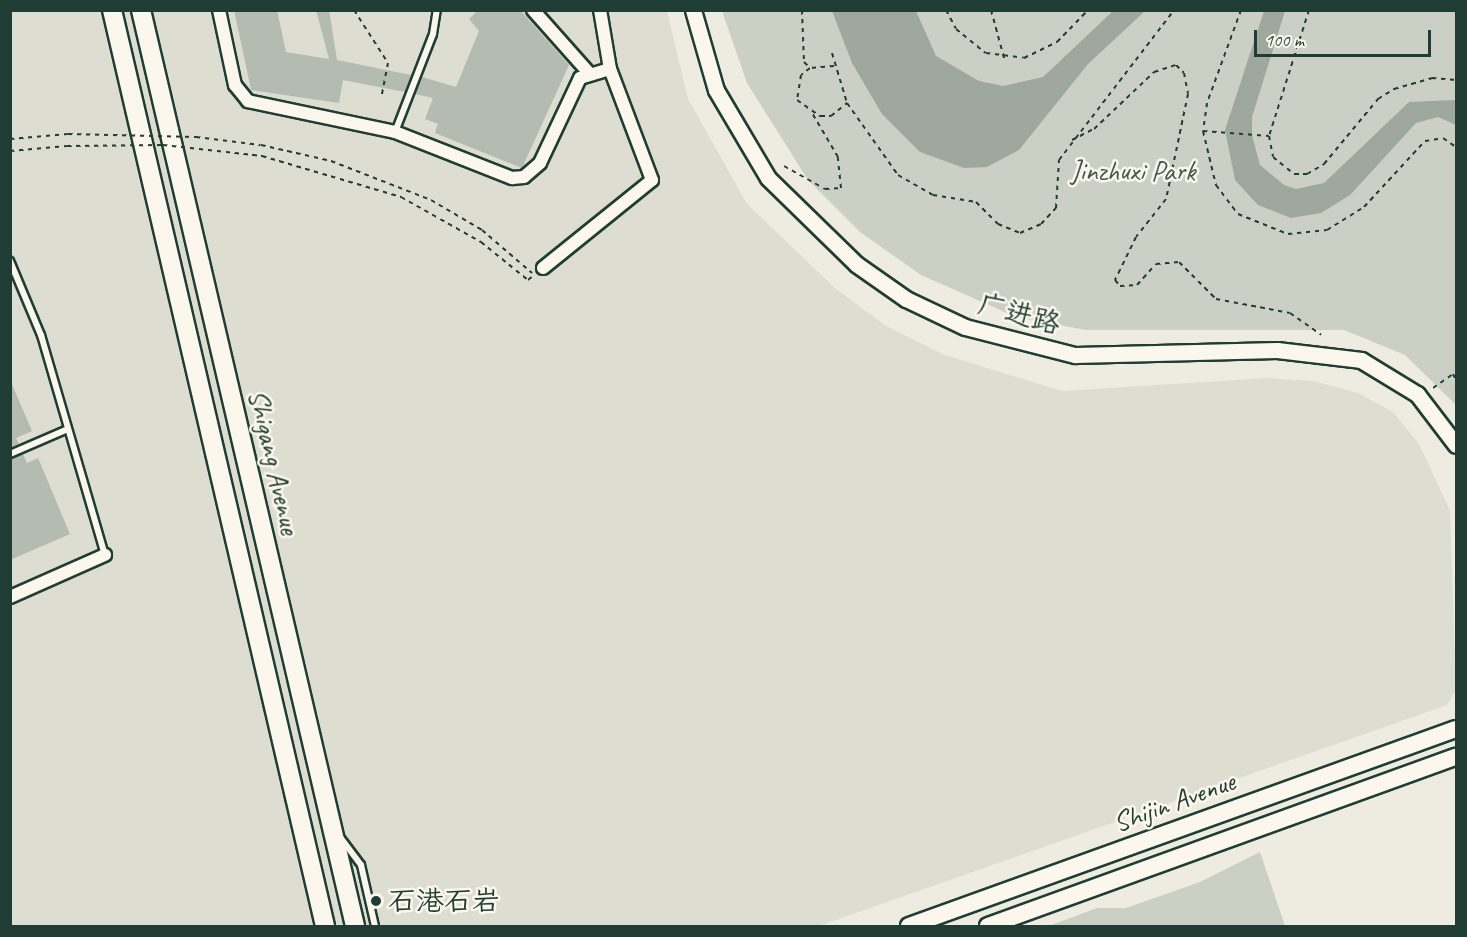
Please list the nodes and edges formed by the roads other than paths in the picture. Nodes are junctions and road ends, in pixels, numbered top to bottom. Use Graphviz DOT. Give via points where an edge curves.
graph roads {
  1 [pos="112,10"];
  2 [pos="141,10"];
  3 [pos="219,10"];
  4 [pos="437,10"];
  5 [pos="533,10"];
  6 [pos="600,10"];
  7 [pos="693,10"];
  8 [pos="610,69"];
  9 [pos="588,72"];
  10 [pos="394,132"];
  11 [pos="10,261"];
  12 [pos="543,268"];
  13 [pos="68,429"];
  14 [pos="1456,445"];
  15 [pos="10,454"];
  16 [pos="105,555"];
  17 [pos="10,597"];
  18 [pos="1456,729"];
  19 [pos="1456,757"];
  20 [pos="332,827"];
  21 [pos="326,927"];
  22 [pos="355,927"];
  23 [pos="375,927"];
  24 [pos="909,927"];
  25 [pos="988,927"];
  1 -- 21 [label="main road, Shigang Avenue"];
  2 -- 20 [label="main road, Shigang Avenue"];
  3 -- 10 [label="street" via="235,85 248,101"];
  4 -- 10 [label="lane" via="433,34"];
  5 -- 9 [label="street"];
  6 -- 8 [label="street"];
  7 -- 14 [label="street, 广进路" via="716,90 768,178 856,264 906,299 965,327 1075,355 1277,350 1360,360 1417,394"];
  8 -- 9 [label="street"];
  8 -- 12 [label="street" via="652,180"];
  9 -- 10 [label="street" via="573,88 540,163 524,177 512,178"];
  11 -- 13 [label="lane" via="41,335"];
  13 -- 15 [label="lane"];
  13 -- 16 [label="lane"];
  16 -- 17 [label="street"];
  18 -- 24 [label="main road, Shijin Avenue"];
  19 -- 25 [label="main road, Shijin Avenue"];
  20 -- 22 [label="main road, Shigang Avenue"];
  20 -- 23 [label="lane" via="361,865"];
}
